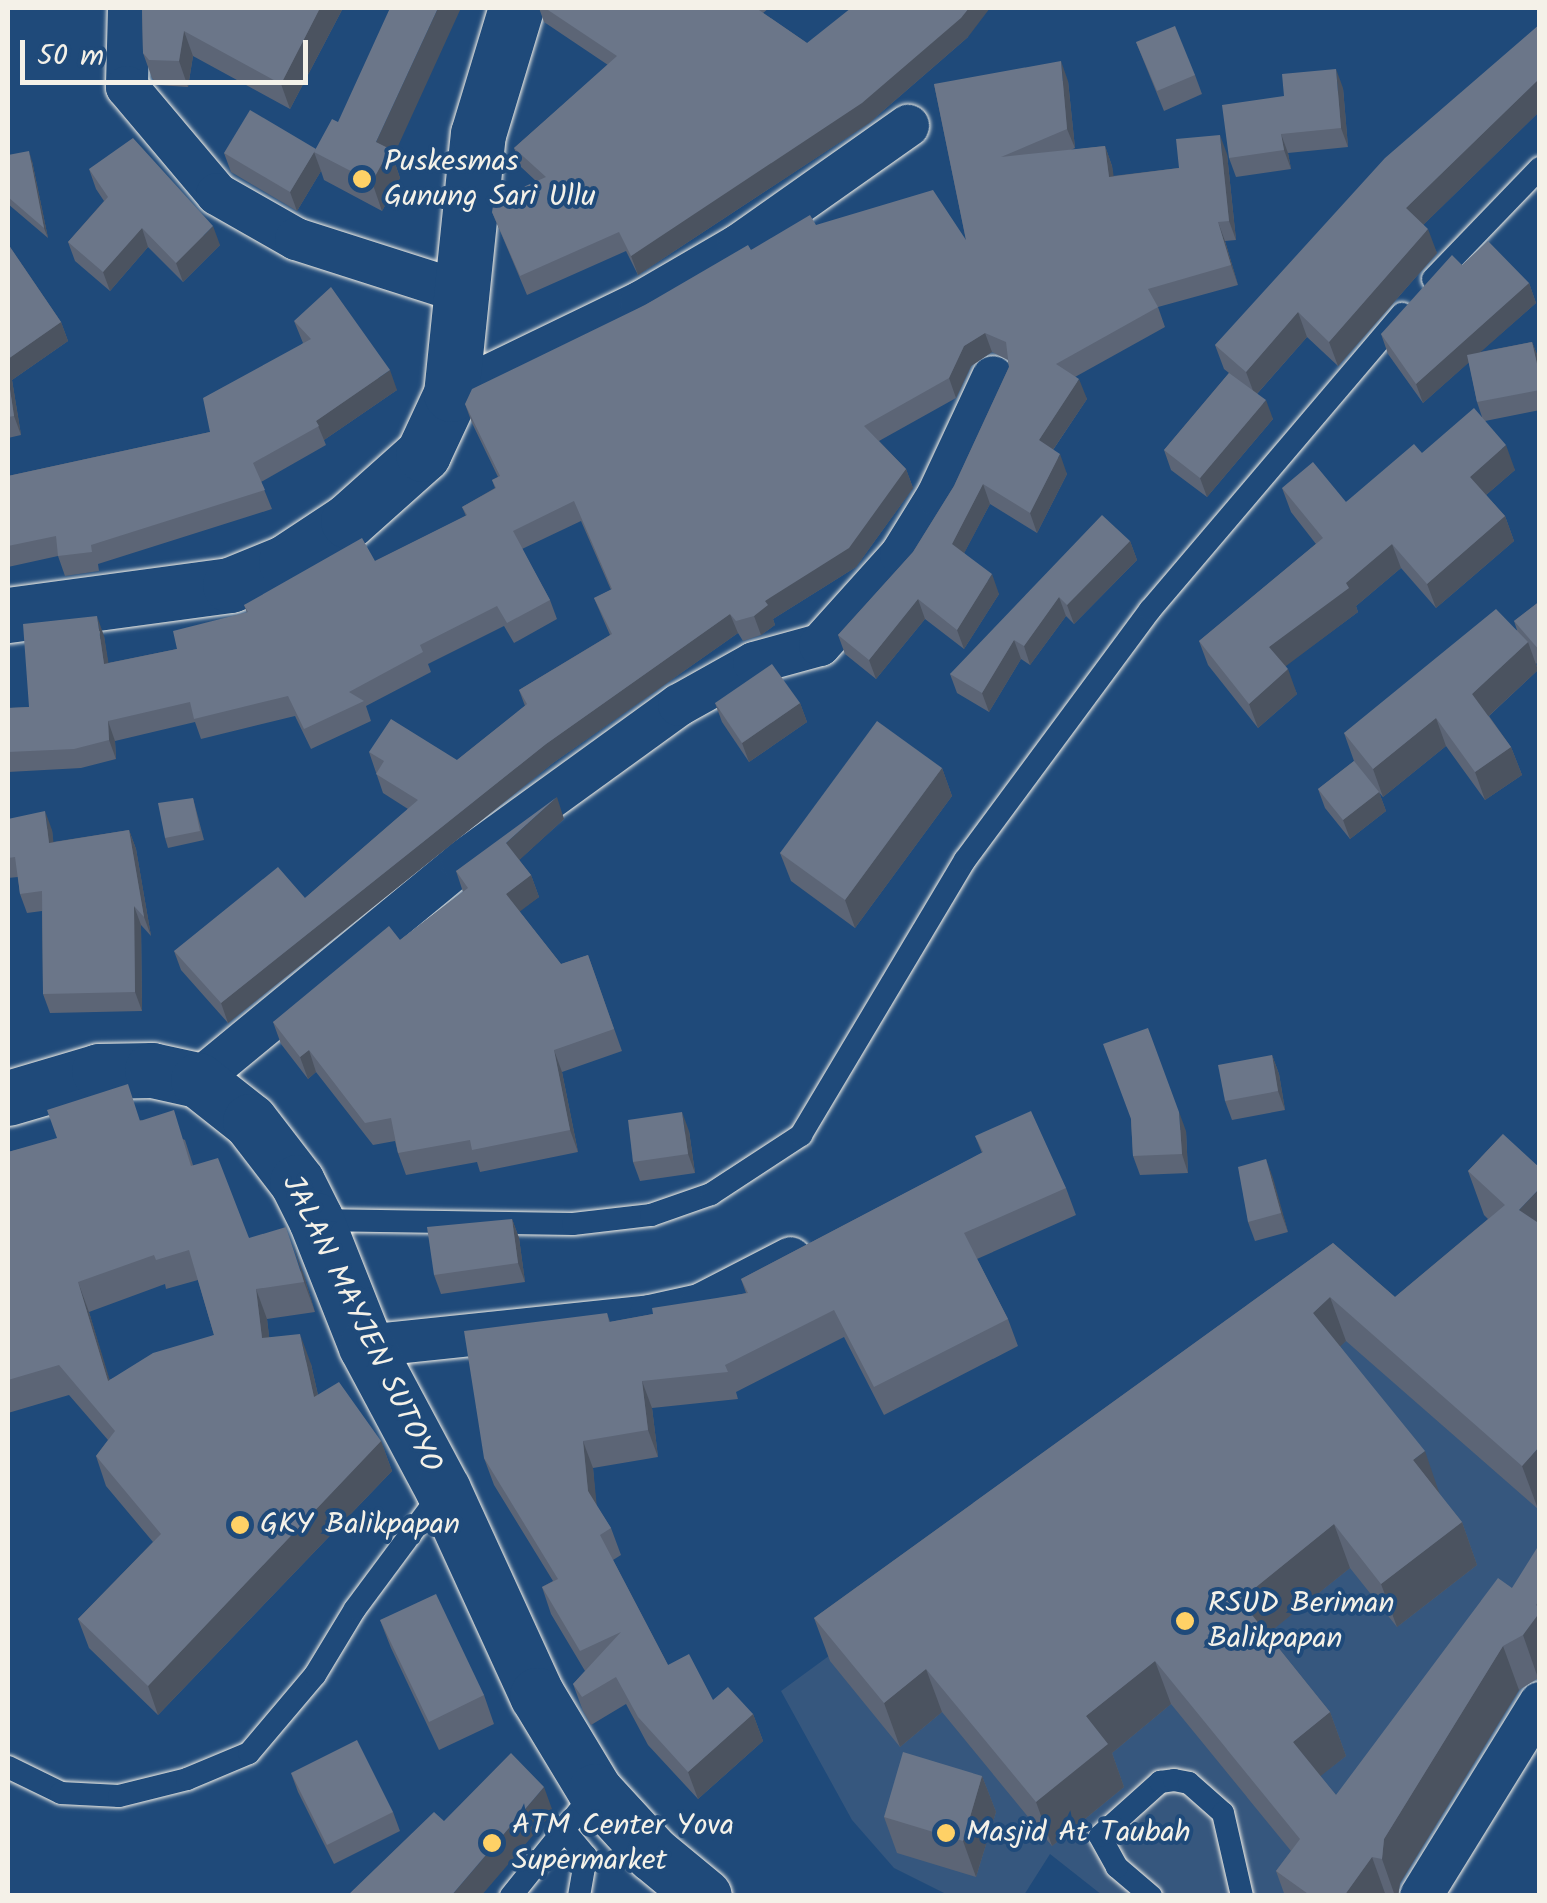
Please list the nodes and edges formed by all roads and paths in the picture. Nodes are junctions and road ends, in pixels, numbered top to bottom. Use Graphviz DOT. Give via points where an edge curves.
graph roads {
  1 [pos="129,8"];
  2 [pos="514,9"];
  3 [pos="908,126"];
  4 [pos="1540,168"];
  5 [pos="462,292"];
  6 [pos="993,377"];
  7 [pos="451,394"];
  8 [pos="8,615"];
  9 [pos="198,1080"];
  10 [pos="8,1098"];
  11 [pos="316,1220"];
  12 [pos="836,1234"];
  13 [pos="366,1346"];
  14 [pos="443,1490"];
  15 [pos="1540,1703"];
  16 [pos="8,1767"];
  17 [pos="579,1810"];
  18 [pos="511,1896"];
  19 [pos="579,1896"];
  20 [pos="704,1896"];
  21 [pos="1152,1896"];
  22 [pos="1242,1896"];
  23 [pos="1421,1896"];
  1 -- 5 [label="street" via="127,86 217,194 296,239"];
  2 -- 5 [label="main road" via="478,134"];
  3 -- 7 [label="street" via="739,244 641,302"];
  4 -- 11 [label="lane" via="1428,284 1150,610 965,860 800,1135 711,1194 651,1215 573,1224"];
  5 -- 7 [label="main road"];
  6 -- 9 [label="street" via="938,495 901,555 844,624 820,644 754,663 680,705 462,862"];
  7 -- 8 [label="main road" via="422,454 388,492 286,562 230,584"];
  9 -- 10 [label="main road, JALAN MAYJEN SUTOYO" via="152,1070 99,1071"];
  9 -- 11 [label="main road, JALAN MAYJEN SUTOYO" via="250,1121"];
  11 -- 13 [label="main road, JALAN MAYJEN SUTOYO"];
  12 -- 13 [label="street" via="700,1305"];
  13 -- 14 [label="main road, JALAN MAYJEN SUTOYO"];
  14 -- 16 [label="lane" via="355,1609 316,1676 249,1753 119,1796 61,1793"];
  14 -- 17 [label="main road, JALAN MAYJEN SUTOYO" via="537,1695"];
  15 -- 23 [label="street"];
  17 -- 18 [label="lane"];
  17 -- 19 [label="lane" via="586,1856"];
  17 -- 20 [label="main road, JALAN MAYJEN SUTOYO" via="654,1854"];
  21 -- 22 [label="lane" via="1117,1867 1100,1836 1160,1782 1174,1780 1190,1783 1223,1814"];
}
